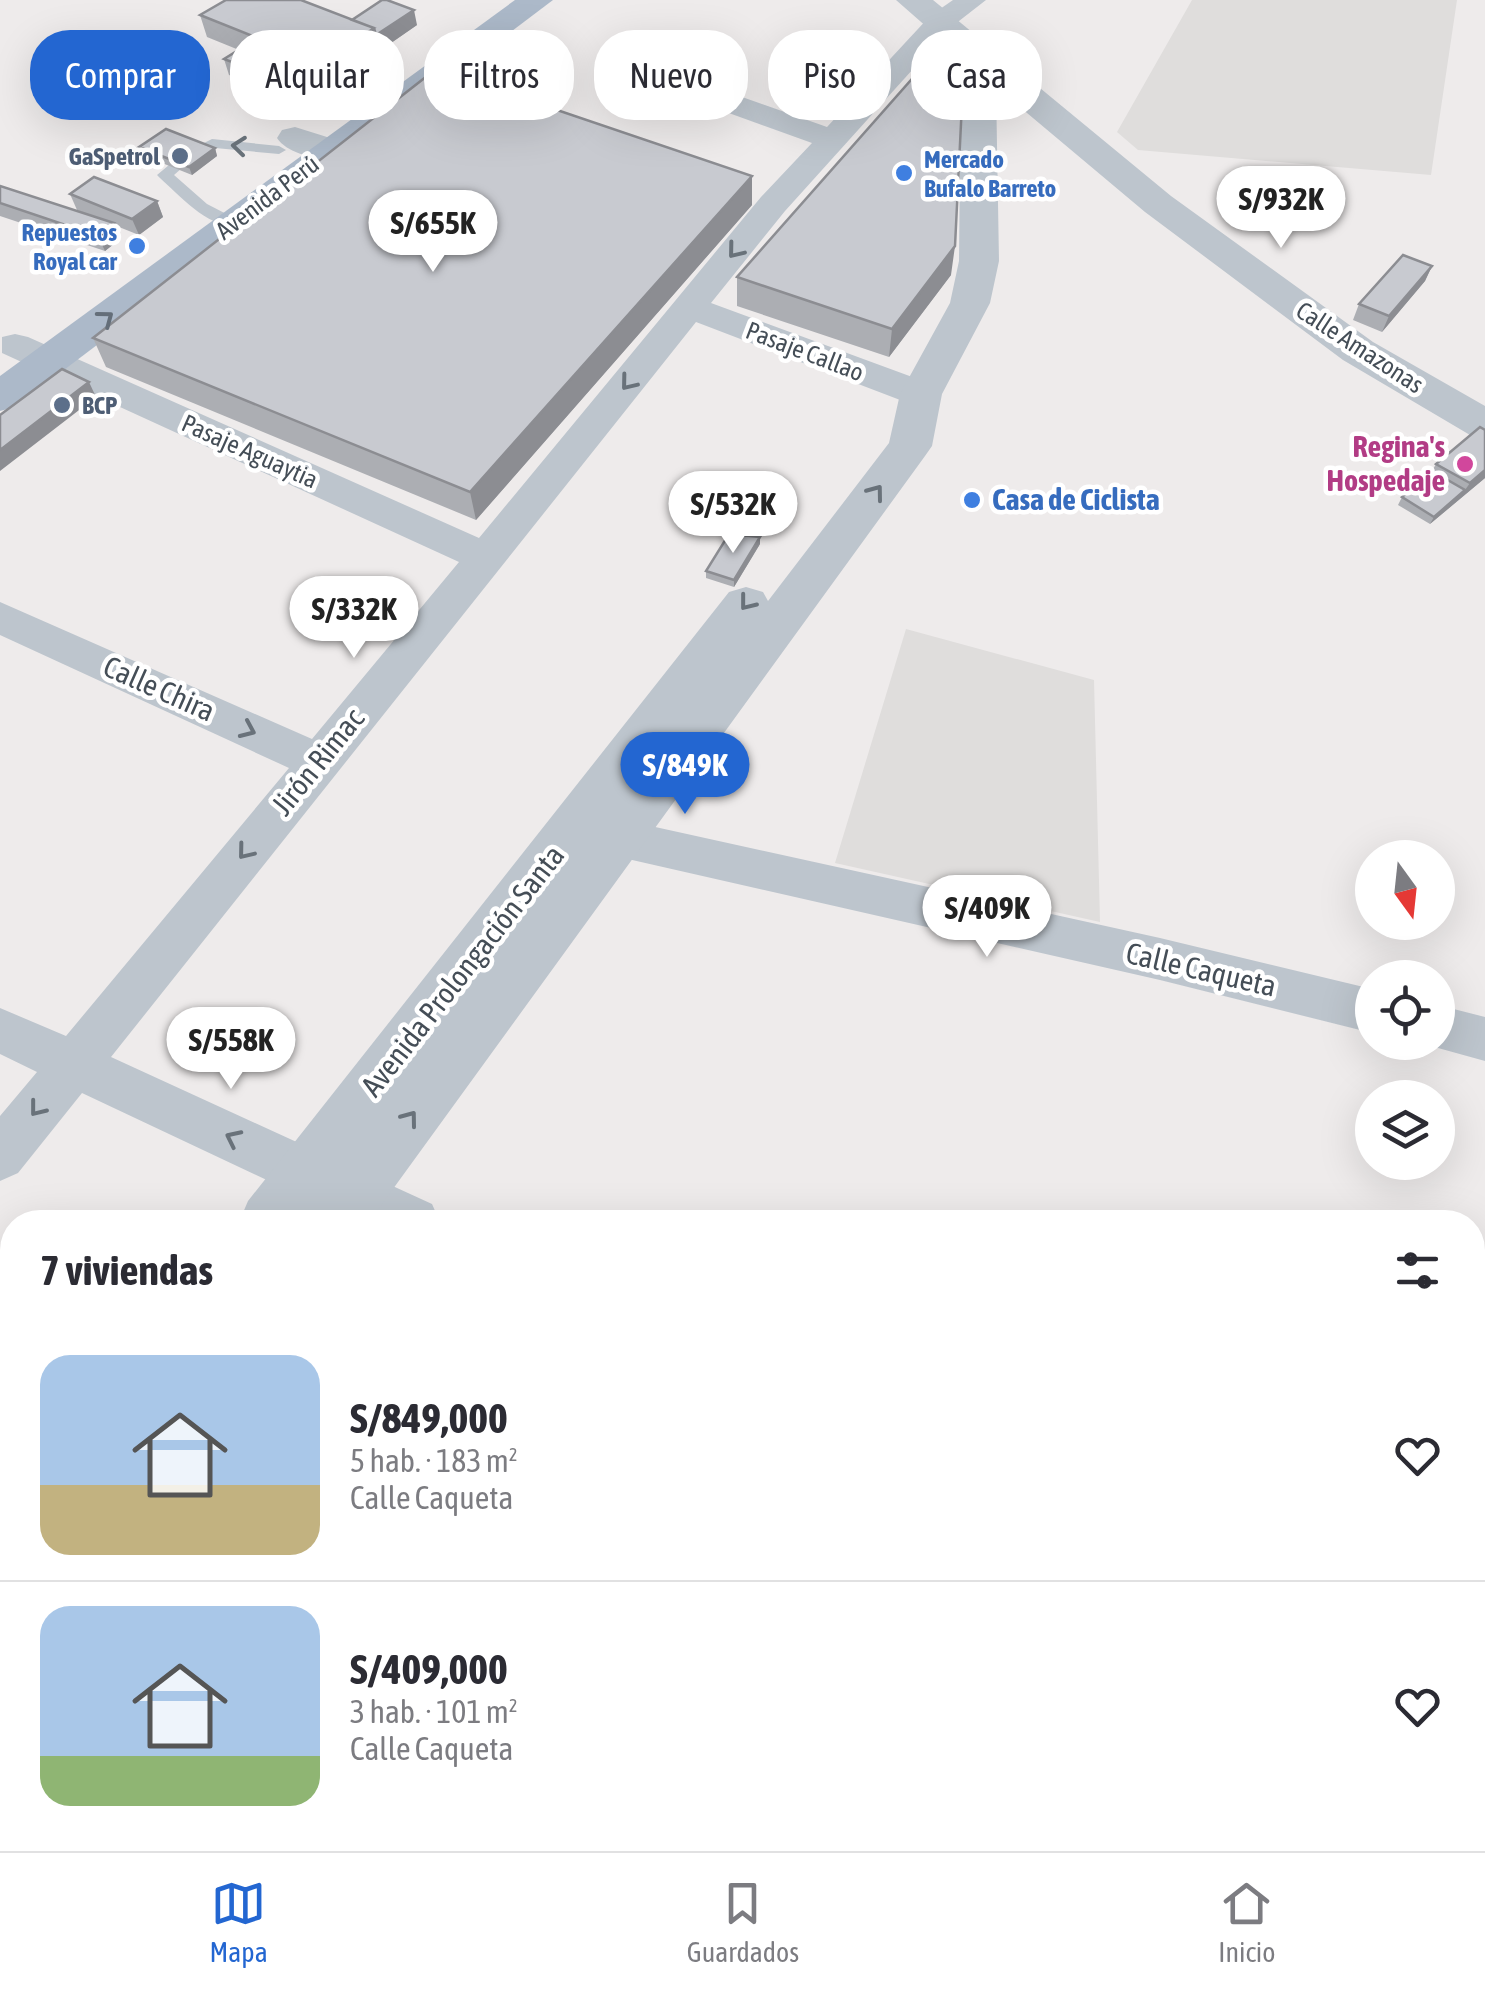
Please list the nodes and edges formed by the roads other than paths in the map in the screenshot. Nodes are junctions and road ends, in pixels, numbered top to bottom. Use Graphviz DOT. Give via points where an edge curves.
graph roads {
  1 [pos="482,0"];
  2 [pos="536,0"];
  3 [pos="913,0"];
  4 [pos="972,0"];
  5 [pos="940,22"];
  6 [pos="495,30"];
  7 [pos="949,30"];
  8 [pos="424,81"];
  9 [pos="1042,108"];
  10 [pos="748,110"];
  11 [pos="1050,115"];
  12 [pos="978,120"];
  13 [pos="819,135"];
  14 [pos="301,146"];
  15 [pos="978,146"];
  16 [pos="200,150"];
  17 [pos="174,168"];
  18 [pos="737,191"];
  19 [pos="773,204"];
  20 [pos="217,215"];
  21 [pos="689,307"];
  22 [pos="21,354"];
  23 [pos="920,394"];
  24 [pos="0,398"];
  25 [pos="1485,425"];
  26 [pos="486,557"];
  27 [pos="0,617"];
  28 [pos="319,762"];
  29 [pos="619,838"];
  30 [pos="1355,1007"];
  31 [pos="0,1030"];
  32 [pos="1455,1031"];
  33 [pos="1485,1038"];
  34 [pos="74,1062"];
  35 [pos="0,1156"];
  36 [pos="330,1197"];
  37 [pos="299,1210"];
  38 [pos="373,1210"];
  1 -- 14 [label="main road, Avenida Perú"];
  2 -- 6 [label="main road, Avenida Perú"];
  3 -- 5 [label="street, Calle Amazonas"];
  4 -- 5 [label="street, Jirón Rimac"];
  5 -- 7 [label="street, Calle Amazonas"];
  5 -- 13 [label="street, Jirón Rimac"];
  8 -- 14 [label="main road, Avenida Perú"];
  9 -- 11 [label="street, Calle Amazonas"];
  10 -- 13 [label="street"];
  11 -- 15 [label="street" via="1006,124"];
  11 -- 25 [label="street, Calle Amazonas" via="1358,351"];
  12 -- 15 [label="street, Avenida Prolongación Santa"];
  13 -- 19 [label="street, Jirón Rimac"];
  14 -- 16 [label="lane, one-way" via="212,143"];
  14 -- 20 [label="main road, Avenida Perú"];
  14 -- 20 [label="main road, Avenida Perú"];
  15 -- 23 [label="street, Avenida Prolongación Santa" via="978,261 970,303"];
  17 -- 20 [label="lane" via="165,175"];
  18 -- 19 [label="street"];
  19 -- 21 [label="street, Jirón Rimac, one-way"];
  20 -- 22 [label="main road, Avenida Perú"];
  21 -- 23 [label="street, Pasaje Callao"];
  21 -- 26 [label="street, Jirón Rimac, one-way"];
  22 -- 24 [label="main road, Avenida Perú"];
  22 -- 26 [label="street, Pasaje Aguaytia"];
  29 -- 23 [label="street, Avenida Prolongación Santa, one-way" via="910,446"];
  23 -- 36 [label="street, Avenida Prolongación Santa, one-way" via="878,434"];
  26 -- 28 [label="street, Jirón Rimac"];
  27 -- 28 [label="street, Calle Chira, one-way"];
  28 -- 34 [label="street, Jirón Rimac, one-way"];
  29 -- 30 [label="street, Calle Caqueta"];
  36 -- 29 [label="street, Avenida Prolongación Santa, one-way"];
  31 -- 34 [label="street"];
  32 -- 33 [label="street"];
  34 -- 35 [label="street, Jirón Rimac, one-way"];
  36 -- 34 [label="street, one-way"];
  36 -- 37 [label="street, Avenida Prolongación Santa"];
  36 -- 38 [label="street"];
}
